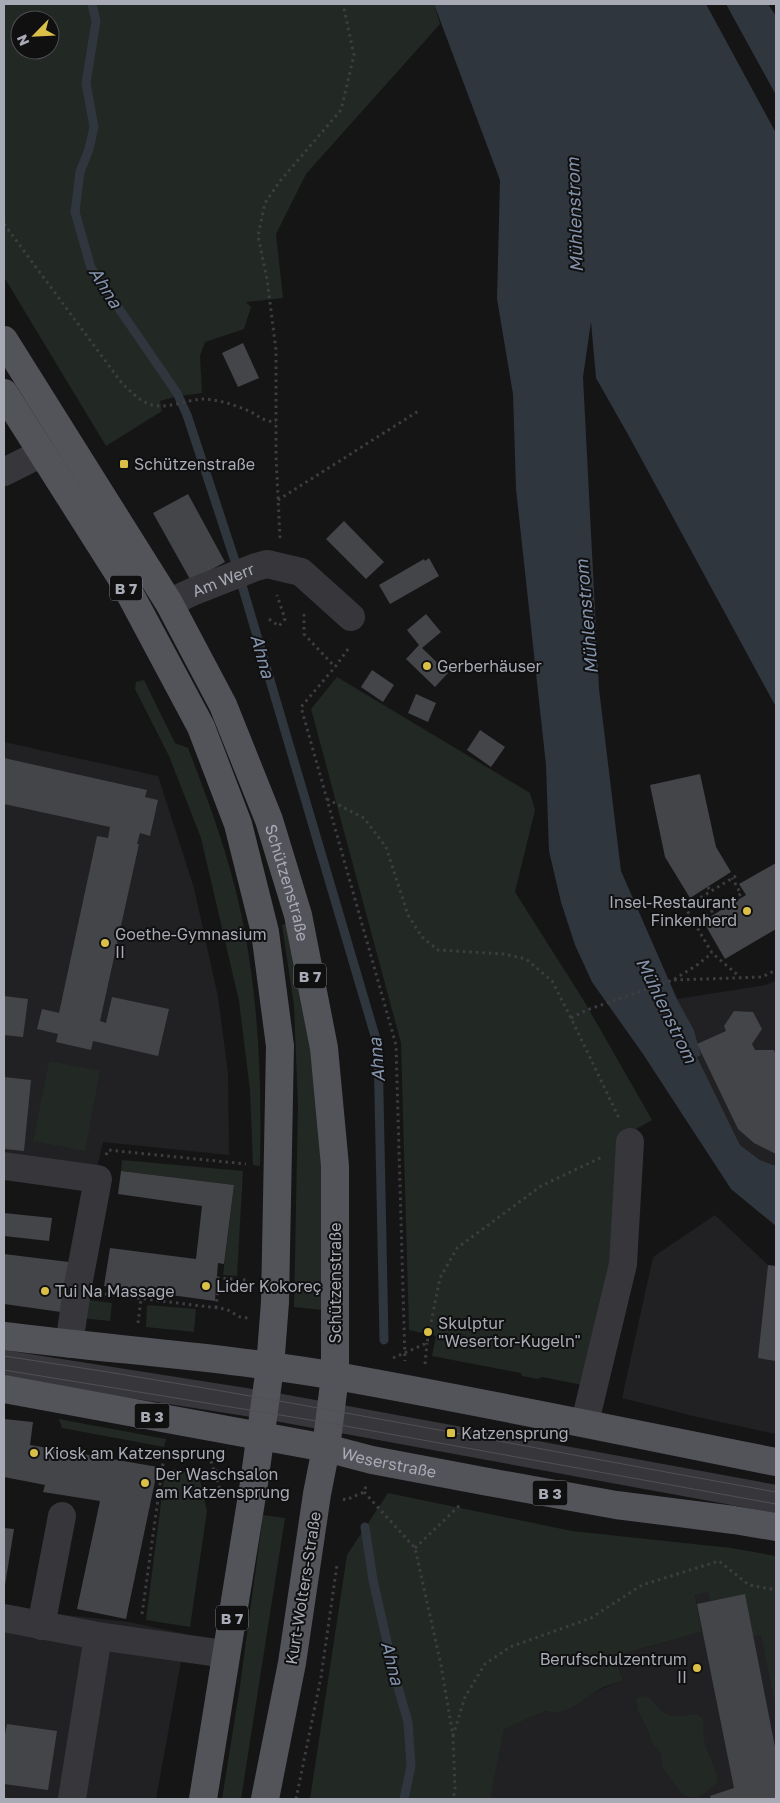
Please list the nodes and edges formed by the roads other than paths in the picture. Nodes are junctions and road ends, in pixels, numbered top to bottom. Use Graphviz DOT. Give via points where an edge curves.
graph roads {
  1 [pos="4,340"];
  2 [pos="4,392"];
  3 [pos="54,447"];
  4 [pos="4,472"];
  5 [pos="169,603"];
  6 [pos="351,617"];
  7 [pos="630,1142"];
  8 [pos="4,1166"];
  9 [pos="4,1336"];
  10 [pos="69,1344"];
  11 [pos="4,1364"];
  12 [pos="270,1367"];
  13 [pos="335,1376"];
  14 [pos="4,1389"];
  15 [pos="265,1405"];
  16 [pos="330,1417"];
  17 [pos="585,1422"];
  18 [pos="260,1436"];
  19 [pos="326,1448"];
  20 [pos="776,1462"];
  21 [pos="776,1499"];
  22 [pos="62,1516"];
  23 [pos="776,1527"];
  24 [pos="4,1618"];
  25 [pos="41,1626"];
  26 [pos="98,1636"];
  27 [pos="225,1654"];
  28 [pos="72,1799"];
  29 [pos="203,1799"];
  30 [pos="265,1799"];
  1 -- 3 [label="main road, Schützenstraße / B 7"];
  2 -- 3 [label="main road, Schützenstraße / B 7"];
  3 -- 4 [label="street"];
  3 -- 5 [label="main road, Schützenstraße / B 7"];
  3 -- 12 [label="main road, Schützenstraße / B 7" via="196,719 238,824 265,932 280,1046 275,1302"];
  5 -- 6 [label="street, Am Werr" via="203,587 269,567 301,572"];
  5 -- 13 [label="main road, Schützenstraße / B 7" via="223,705 269,820 298,915 324,1048 335,1166"];
  7 -- 17 [label="street" via="623,1264"];
  8 -- 10 [label="street" via="98,1178"];
  9 -- 10 [label="main road"];
  10 -- 12 [label="main road"];
  11 -- 15 [label="street"];
  12 -- 13 [label="main road"];
  12 -- 15 [label="main road, B 7"];
  13 -- 16 [label="main road, Kurt-Wolters-Straße / B 7"];
  13 -- 17 [label="main road"];
  14 -- 18 [label="main road, Weserstraße / B 3"];
  15 -- 16 [label="street"];
  15 -- 18 [label="main road, B 7"];
  16 -- 19 [label="main road, Kurt-Wolters-Straße / B 7"];
  16 -- 21 [label="street"];
  17 -- 20 [label="main road"];
  18 -- 19 [label="main road, Weserstraße / B 3"];
  18 -- 27 [label="main road, B 7"];
  19 -- 23 [label="main road, Weserstraße / B 3" via="483,1482 616,1505"];
  19 -- 30 [label="main road, Kurt-Wolters-Straße / B 7" via="292,1663"];
  22 -- 25 [label="street"];
  24 -- 25 [label="street"];
  25 -- 26 [label="street"];
  26 -- 27 [label="street"];
  26 -- 28 [label="street"];
  27 -- 29 [label="main road, B 7"];
}
